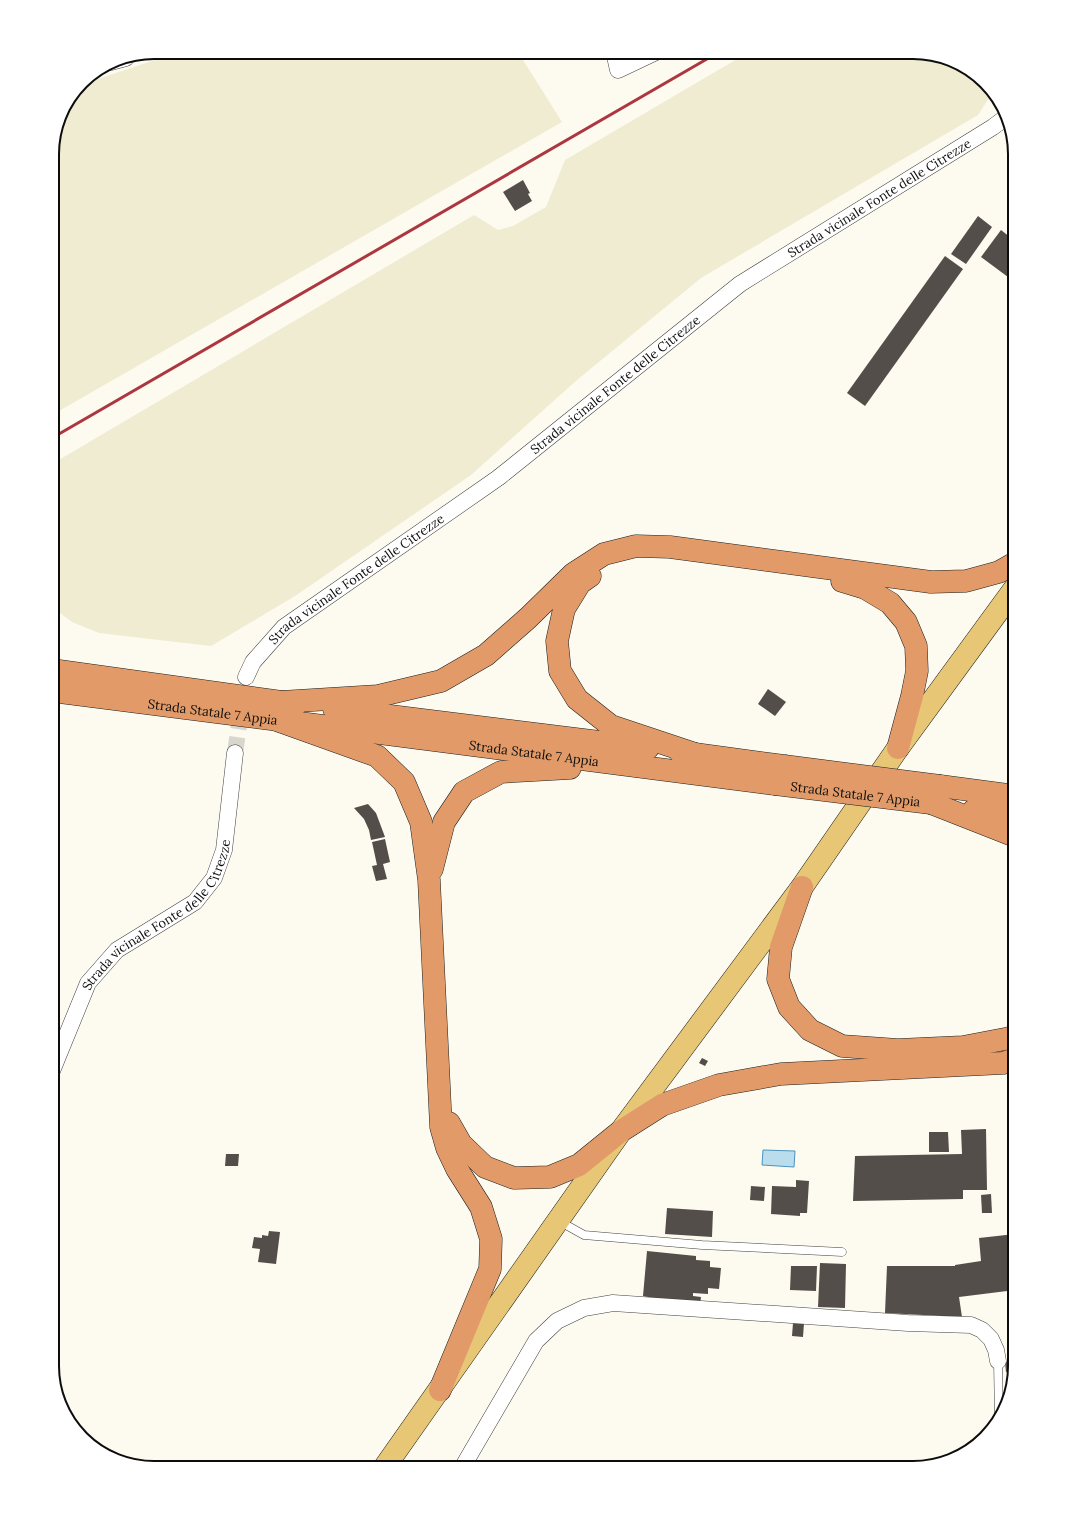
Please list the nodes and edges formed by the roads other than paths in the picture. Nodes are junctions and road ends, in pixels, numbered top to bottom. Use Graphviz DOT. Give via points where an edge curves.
graph roads {
  1 [pos="616,59"];
  2 [pos="641,59"];
  3 [pos="1002,120"];
  4 [pos="1008,567"];
  5 [pos="1008,598"];
  6 [pos="59,671"];
  7 [pos="246,677"];
  8 [pos="59,692"];
  9 [pos="280,711"];
  10 [pos="898,748"];
  11 [pos="235,753"];
  12 [pos="695,754"];
  13 [pos="623,765"];
  14 [pos="779,775"];
  15 [pos="936,795"];
  16 [pos="1008,796"];
  17 [pos="1008,815"];
  18 [pos="1008,832"];
  19 [pos="429,880"];
  20 [pos="802,887"];
  21 [pos="1008,1038"];
  22 [pos="59,1054"];
  23 [pos="1008,1061"];
  24 [pos="439,1095"];
  25 [pos="621,1131"];
  26 [pos="559,1221"];
  27 [pos="842,1252"];
  28 [pos="998,1362"];
  29 [pos="440,1390"];
  30 [pos="999,1406"];
  31 [pos="389,1461"];
  32 [pos="466,1461"];
  1 -- 2 [label="street" via="618,70"];
  3 -- 7 [label="street, Strada vicinale Fonte delle Citrezze" via="740,284 498,478 284,627 253,662"];
  4 -- 9 [label="highway" via="966,581 931,582 670,547 636,546 604,554 573,574 486,654 441,681 378,696"];
  5 -- 10 [label="main road"];
  6 -- 9 [label="highway, Strada Statale 7 Appia"];
  8 -- 9 [label="highway, Strada Statale 7 Appia"];
  9 -- 12 [label="highway, Strada Statale 7 Appia"];
  9 -- 13 [label="highway, Strada Statale 7 Appia"];
  9 -- 19 [label="highway" via="377,756 404,782 421,822"];
  10 -- 12 [label="highway" via="917,671 916,646 906,622 890,603 865,588 835,579 670,556 637,555 608,563 580,582 564,609 557,641 560,671 577,699 611,726"];
  10 -- 20 [label="main road"];
  11 -- 22 [label="street, Strada vicinale Fonte delle Citrezze" via="224,850 214,878 196,902 117,950 88,983"];
  12 -- 14 [label="highway, Strada Statale 7 Appia"];
  13 -- 14 [label="highway, Strada Statale 7 Appia"];
  13 -- 19 [label="highway" via="502,772 464,792 444,822"];
  14 -- 15 [label="highway, Strada Statale 7 Appia, bridge"];
  15 -- 16 [label="highway, Strada Statale 7 Appia"];
  15 -- 17 [label="highway, Strada Statale 7 Appia"];
  15 -- 18 [label="highway"];
  19 -- 24 [label="highway"];
  20 -- 21 [label="highway" via="781,947 778,979 789,1007 810,1030 842,1046 898,1050 963,1047"];
  20 -- 25 [label="main road"];
  23 -- 25 [label="highway" via="781,1074 720,1085 662,1105"];
  24 -- 25 [label="highway" via="450,1126 461,1144 485,1167 514,1178 550,1177 579,1165"];
  24 -- 29 [label="highway" via="441,1128 448,1148 457,1168 481,1206 491,1239 490,1269"];
  25 -- 26 [label="main road"];
  26 -- 27 [label="lane" via="584,1235 702,1245"];
  26 -- 29 [label="main road"];
  28 -- 30 [label="lane"];
  28 -- 32 [label="street" via="991,1339 982,1330 971,1325 613,1304 584,1308 557,1321 536,1341"];
  29 -- 31 [label="main road"];
}
